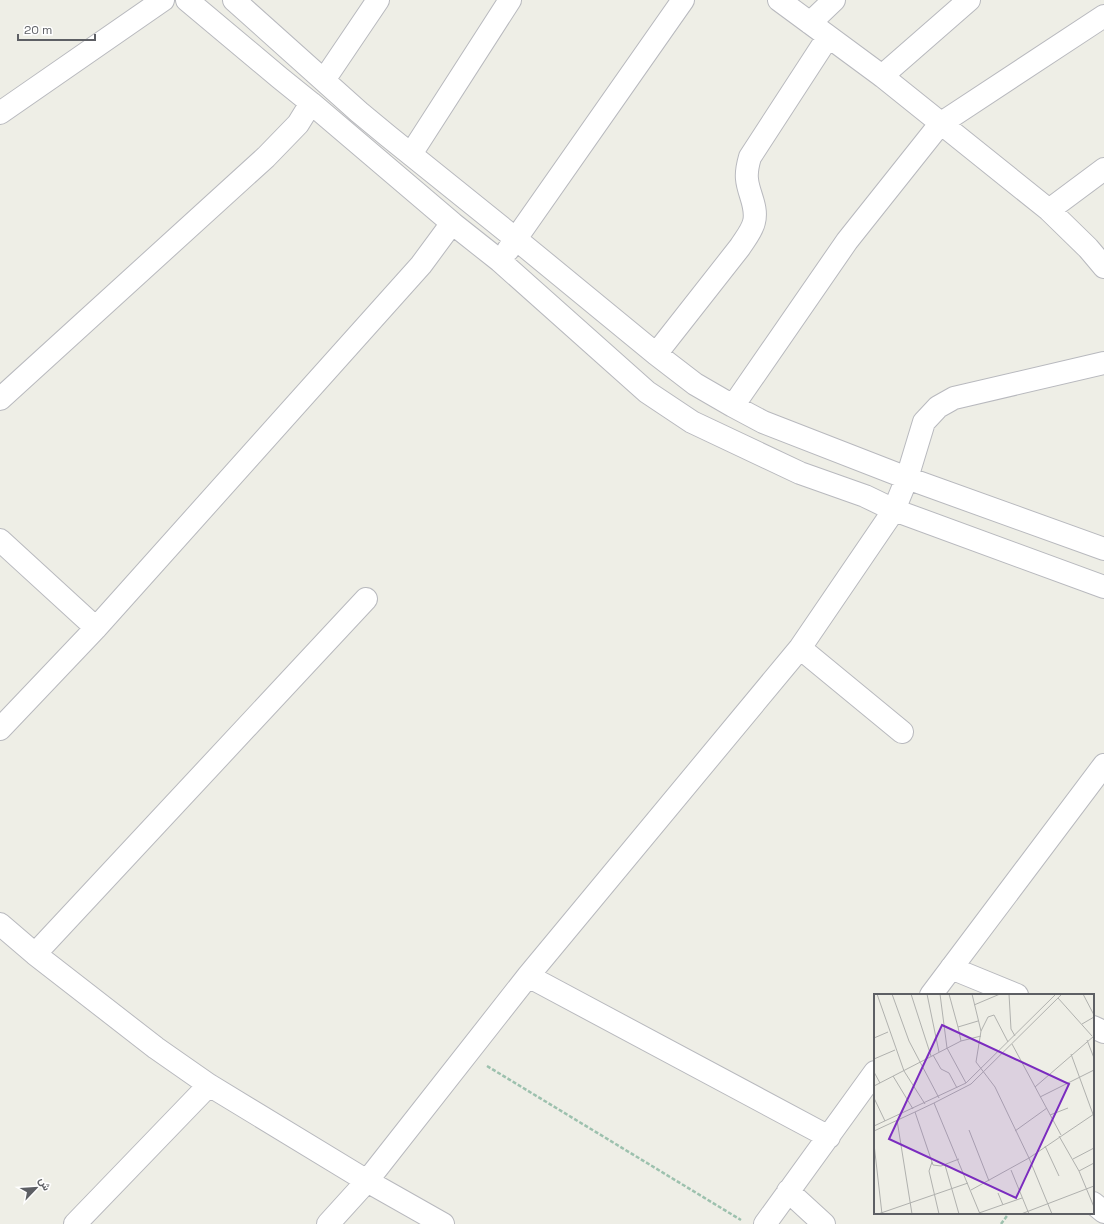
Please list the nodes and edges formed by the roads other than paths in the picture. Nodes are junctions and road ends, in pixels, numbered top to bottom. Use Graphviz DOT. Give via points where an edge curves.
graph roads {
  1 [pos="163,0"];
  2 [pos="187,0"];
  3 [pos="234,0"];
  4 [pos="378,0"];
  5 [pos="510,0"];
  6 [pos="683,0"];
  7 [pos="779,0"];
  8 [pos="834,0"];
  9 [pos="969,0"];
  10 [pos="1104,16"];
  11 [pos="810,24"];
  12 [pos="828,37"];
  13 [pos="882,76"];
  14 [pos="324,80"];
  15 [pos="311,103"];
  16 [pos="0,112"];
  17 [pos="940,124"];
  18 [pos="411,154"];
  19 [pos="1104,169"];
  20 [pos="1050,210"];
  21 [pos="452,223"];
  22 [pos="516,239"];
  23 [pos="500,261"];
  24 [pos="1104,267"];
  25 [pos="656,354"];
  26 [pos="1104,363"];
  27 [pos="0,399"];
  28 [pos="732,406"];
  29 [pos="907,478"];
  30 [pos="894,510"];
  31 [pos="0,540"];
  32 [pos="1104,549"];
  33 [pos="1104,587"];
  34 [pos="366,599"];
  35 [pos="96,628"];
  36 [pos="800,648"];
  37 [pos="0,729"];
  38 [pos="902,732"];
  39 [pos="1104,765"];
  40 [pos="0,924"];
  41 [pos="35,954"];
  42 [pos="952,968"];
  43 [pos="528,976"];
  44 [pos="932,994"];
  45 [pos="1015,994"];
  46 [pos="1094,1027"];
  47 [pos="1104,1032"];
  48 [pos="874,1073"];
  49 [pos="208,1086"];
  50 [pos="829,1137"];
  51 [pos="367,1181"];
  52 [pos="788,1191"];
  53 [pos="1094,1204"];
  54 [pos="1104,1212"];
  55 [pos="75,1224"];
  56 [pos="328,1224"];
  57 [pos="443,1224"];
  58 [pos="765,1224"];
  59 [pos="824,1224"];
  1 -- 16 [label="street"];
  2 -- 15 [label="street"];
  3 -- 14 [label="street"];
  4 -- 14 [label="street"];
  5 -- 18 [label="street"];
  6 -- 22 [label="street"];
  7 -- 11 [label="street"];
  8 -- 11 [label="street"];
  9 -- 13 [label="street"];
  10 -- 17 [label="street"];
  11 -- 12 [label="street"];
  12 -- 13 [label="street"];
  12 -- 25 [label="street" via="750,157 747,179 755,214 751,231"];
  13 -- 17 [label="street"];
  14 -- 18 [label="street"];
  15 -- 21 [label="street"];
  15 -- 27 [label="street" via="298,124 266,157"];
  17 -- 20 [label="street"];
  17 -- 28 [label="street" via="847,242"];
  18 -- 22 [label="street"];
  19 -- 20 [label="street"];
  20 -- 24 [label="street"];
  21 -- 23 [label="street"];
  21 -- 35 [label="street" via="421,265"];
  22 -- 23 [label="street"];
  22 -- 25 [label="street"];
  23 -- 30 [label="street" via="647,392 692,422 800,473 865,496"];
  25 -- 28 [label="street" via="695,384"];
  26 -- 29 [label="street" via="954,398 938,407 924,422"];
  28 -- 29 [label="street" via="763,422"];
  29 -- 30 [label="street"];
  29 -- 32 [label="street"];
  30 -- 33 [label="street"];
  30 -- 36 [label="street"];
  31 -- 35 [label="street"];
  34 -- 41 [label="street"];
  35 -- 37 [label="street"];
  36 -- 38 [label="street"];
  36 -- 43 [label="street"];
  39 -- 42 [label="street"];
  40 -- 41 [label="street"];
  41 -- 49 [label="street"];
  42 -- 44 [label="street"];
  42 -- 45 [label="street"];
  43 -- 50 [label="street"];
  43 -- 51 [label="street"];
  46 -- 47 [label="street"];
  48 -- 50 [label="street"];
  49 -- 51 [label="street"];
  49 -- 55 [label="street"];
  50 -- 52 [label="street"];
  51 -- 56 [label="street"];
  51 -- 57 [label="street"];
  52 -- 58 [label="street"];
  52 -- 59 [label="street"];
  53 -- 54 [label="street"];
}
